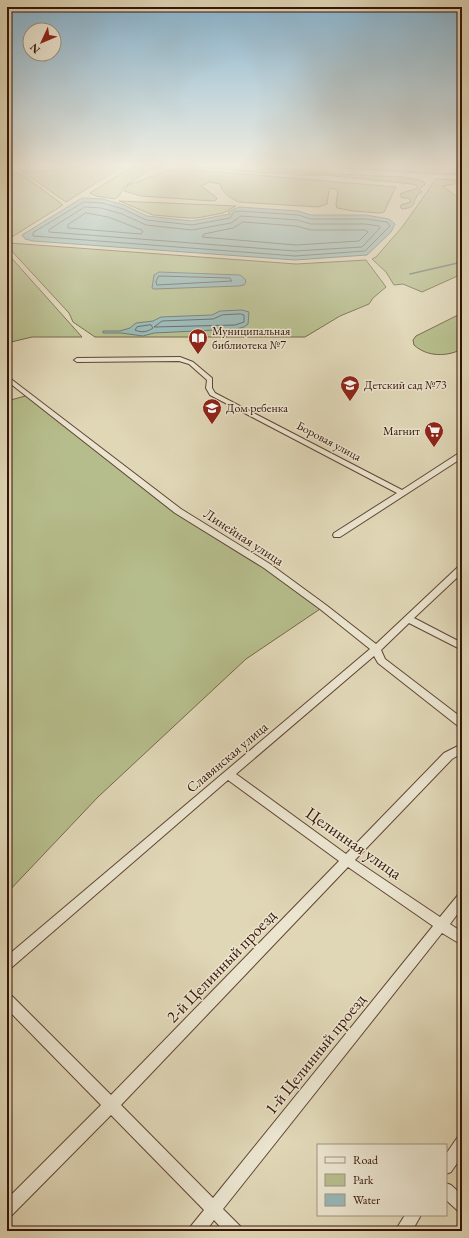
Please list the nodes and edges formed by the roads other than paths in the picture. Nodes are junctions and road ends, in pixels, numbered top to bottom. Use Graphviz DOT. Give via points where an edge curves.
graph roads {
  1 [pos="76,360"];
  2 [pos="7,378"];
  3 [pos="462,455"];
  4 [pos="402,493"];
  5 [pos="337,535"];
  6 [pos="460,574"];
  7 [pos="408,619"];
  8 [pos="462,647"];
  9 [pos="376,649"];
  10 [pos="462,723"];
  11 [pos="462,748"];
  12 [pos="228,774"];
  13 [pos="346,860"];
  14 [pos="462,899"];
  15 [pos="441,925"];
  16 [pos="462,939"];
  17 [pos="7,964"];
  18 [pos="7,1000"];
  19 [pos="112,1106"];
  20 [pos="462,1143"];
  21 [pos="447,1166"];
  22 [pos="447,1191"];
  23 [pos="462,1205"];
  24 [pos="214,1209"];
  25 [pos="7,1210"];
  26 [pos="413,1216"];
  27 [pos="196,1231"];
  28 [pos="235,1231"];
  29 [pos="403,1231"];
  1 -- 4 [label="street, Боровая улица" via="180,359 190,363 210,379 209,388 212,394"];
  2 -- 9 [label="street, Линейная улица" via="178,511 267,566"];
  3 -- 4 [label="street"];
  4 -- 5 [label="street"];
  6 -- 7 [label="street, Славянская улица"];
  7 -- 8 [label="street"];
  7 -- 9 [label="street, Славянская улица"];
  9 -- 10 [label="street, Линейная улица" via="381,661"];
  9 -- 12 [label="street, Славянская улица"];
  11 -- 13 [label="street, 2-й Целинный проезд" via="448,756"];
  12 -- 13 [label="street, Целинная улица"];
  12 -- 17 [label="street, Славянская улица"];
  13 -- 15 [label="street, Целинная улица"];
  13 -- 19 [label="street, 2-й Целинный проезд"];
  14 -- 15 [label="street, 1-й Целинный проезд"];
  15 -- 16 [label="street, Целинная улица"];
  15 -- 24 [label="street, 1-й Целинный проезд"];
  18 -- 19 [label="street"];
  19 -- 24 [label="street"];
  19 -- 25 [label="street, 2-й Целинный проезд"];
  20 -- 21 [label="street"];
  22 -- 23 [label="street"];
  24 -- 27 [label="street, 1-й Целинный проезд"];
  24 -- 28 [label="street"];
  26 -- 29 [label="street"];
}
